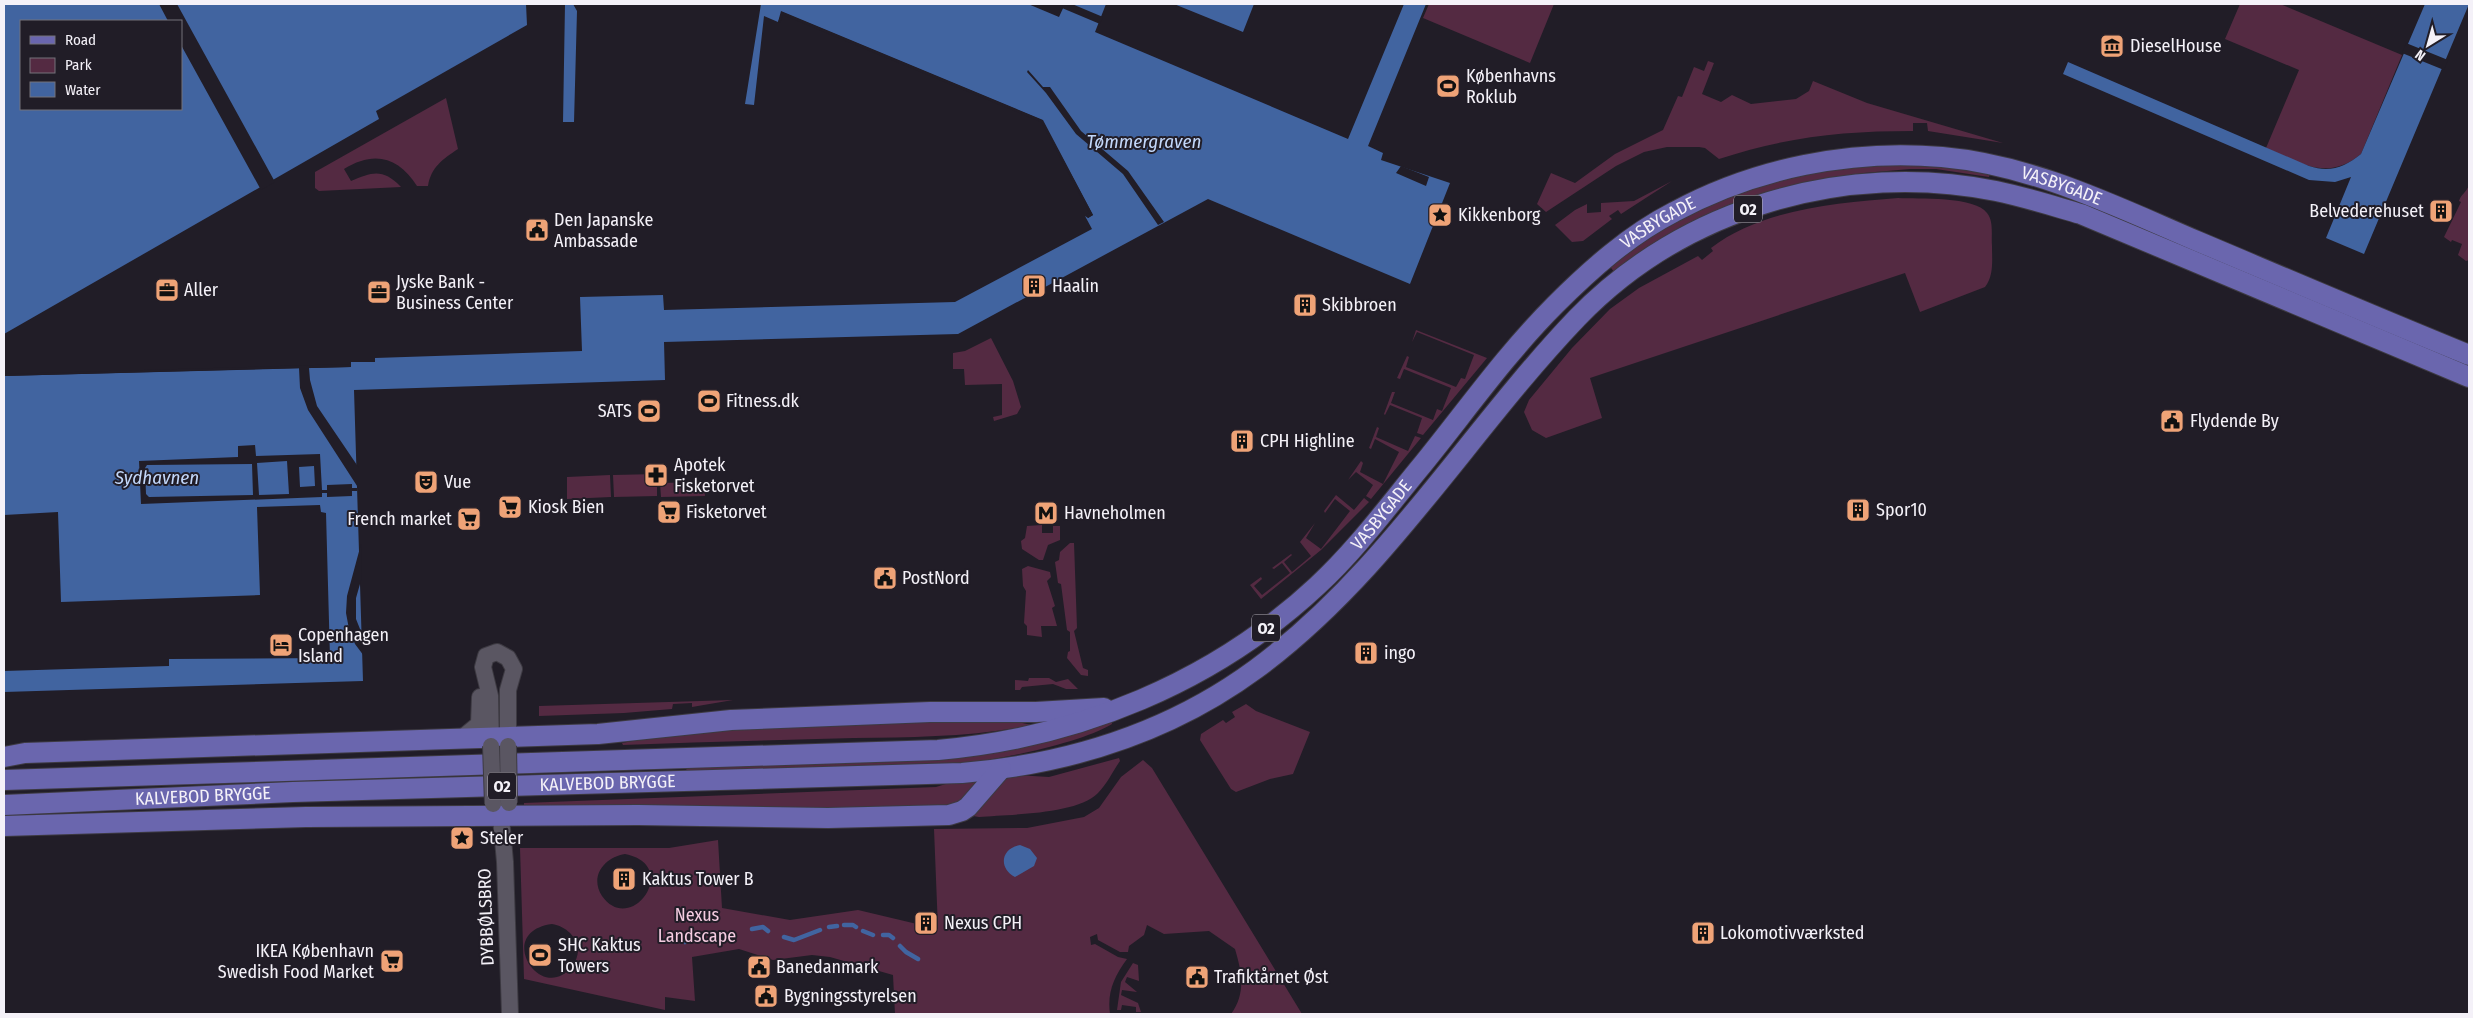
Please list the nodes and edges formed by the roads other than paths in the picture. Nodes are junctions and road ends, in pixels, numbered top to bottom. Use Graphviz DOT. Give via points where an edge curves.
graph roads {
  1 [pos="2469,355"];
  2 [pos="2469,377"];
  3 [pos="483,664"];
  4 [pos="1123,706"];
  5 [pos="462,738"];
  6 [pos="500,741"];
  7 [pos="998,744"];
  8 [pos="4,757"];
  9 [pos="1001,769"];
  10 [pos="4,780"];
  11 [pos="4,805"];
  12 [pos="501,808"];
  13 [pos="4,826"];
  14 [pos="510,1014"];
  1 -- 4 [label="main road, VASBYGADE / O2" via="2092,196 2027,173 1944,157 1888,155 1783,169 1732,185 1673,212 1619,247 1552,308 1359,542 1316,588 1233,651 1185,679"];
  2 -- 9 [label="main road, VASBYGADE / O2" via="2081,214 1996,191 1901,181 1850,185 1766,201 1684,238 1640,264 1608,289 1536,364 1375,559 1328,606 1256,668 1188,712 1125,740 1052,761"];
  3 -- 5 [label="street" via="479,677 480,718 477,727"];
  3 -- 6 [label="street, DYBBØLSBRO"];
  3 -- 6 [label="street, DYBBØLSBRO" via="486,656 497,652 513,665"];
  4 -- 6 [label="main road" via="1036,712 930,712 731,720"];
  4 -- 7 [label="main road, VASBYGADE / O2" via="1074,725"];
  5 -- 6 [label="main road"];
  5 -- 8 [label="main road" via="25,753"];
  6 -- 12 [label="street, DYBBØLSBRO, bridge"];
  7 -- 10 [label="main road, KALVEBOD BRYGGE / O2" via="904,752"];
  9 -- 11 [label="main road, KALVEBOD BRYGGE / O2" via="962,773 293,792"];
  9 -- 12 [label="main road" via="968,807 949,815 828,818 638,815"];
  12 -- 13 [label="main road"];
  12 -- 14 [label="street, DYBBØLSBRO"];
}
